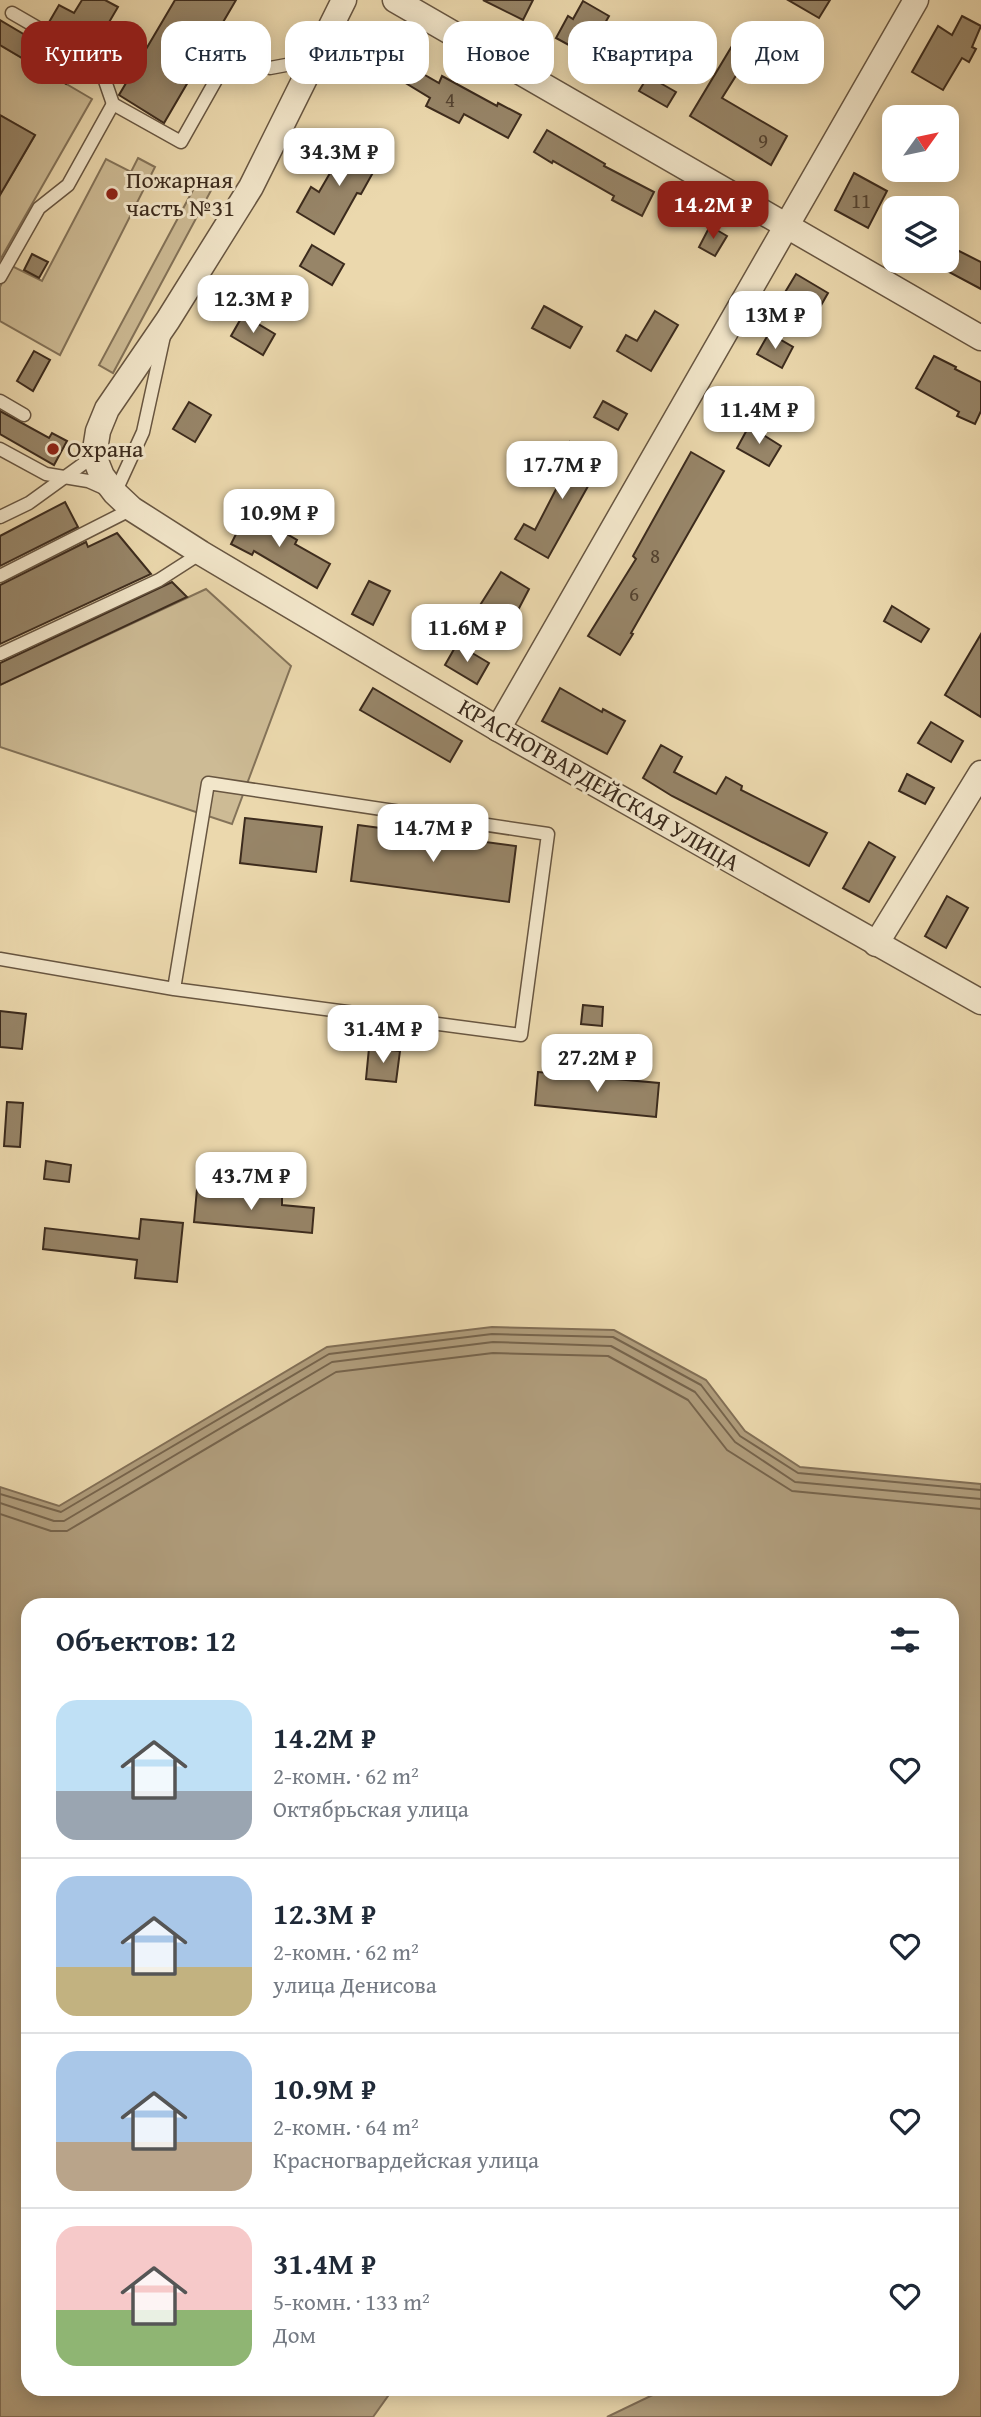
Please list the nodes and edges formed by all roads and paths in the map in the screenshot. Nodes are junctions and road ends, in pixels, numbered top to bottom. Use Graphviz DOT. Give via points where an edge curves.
graph roads {
  1 [pos="344,0"];
  2 [pos="395,0"];
  3 [pos="916,0"];
  4 [pos="12,13"];
  5 [pos="334,21"];
  6 [pos="285,65"];
  7 [pos="302,84"];
  8 [pos="113,104"];
  9 [pos="786,227"];
  10 [pos="0,276"];
  11 [pos="168,320"];
  12 [pos="981,338"];
  13 [pos="0,401"];
  14 [pos="24,415"];
  15 [pos="0,449"];
  16 [pos="94,456"];
  17 [pos="13,457"];
  18 [pos="0,464"];
  19 [pos="66,477"];
  20 [pos="123,501"];
  21 [pos="0,517"];
  22 [pos="201,553"];
  23 [pos="0,576"];
  24 [pos="0,654"];
  25 [pos="498,729"];
  26 [pos="981,773"];
  27 [pos="876,944"];
  28 [pos="0,958"];
  29 [pos="174,989"];
  30 [pos="981,1002"];
  1 -- 5 [label="street"];
  2 -- 9 [label="street"];
  3 -- 9 [label="street"];
  4 -- 8 [label="lane" via="90,58 104,78"];
  6 -- 8 [label="lane" via="270,68 234,48 180,142"];
  7 -- 11 [label="street" via="251,187"];
  8 -- 10 [label="lane" via="68,185 39,208"];
  9 -- 12 [label="street"];
  9 -- 25 [label="street"];
  11 -- 16 [label="street" via="107,409"];
  11 -- 20 [label="lane"];
  13 -- 14 [label="lane"];
  15 -- 17 [label="lane"];
  16 -- 19 [label="lane"];
  16 -- 20 [label="street" via="102,476"];
  17 -- 18 [label="lane"];
  17 -- 19 [label="lane" via="46,474"];
  19 -- 20 [label="lane" via="88,481"];
  19 -- 21 [label="lane"];
  20 -- 22 [label="street, КРАСНОГВАРДЕЙСКАЯ УЛИЦА"];
  20 -- 23 [label="lane"];
  22 -- 24 [label="lane" via="159,580"];
  22 -- 25 [label="street, КРАСНОГВАРДЕЙСКАЯ УЛИЦА"];
  25 -- 27 [label="street, КРАСНОГВАРДЕЙСКАЯ УЛИЦА"];
  26 -- 27 [label="street"];
  27 -- 30 [label="street, КРАСНОГВАРДЕЙСКАЯ УЛИЦА"];
  28 -- 29 [label="lane"];
  29 -- 29 [label="lane" via="521,1035 548,834 208,783"];
}
